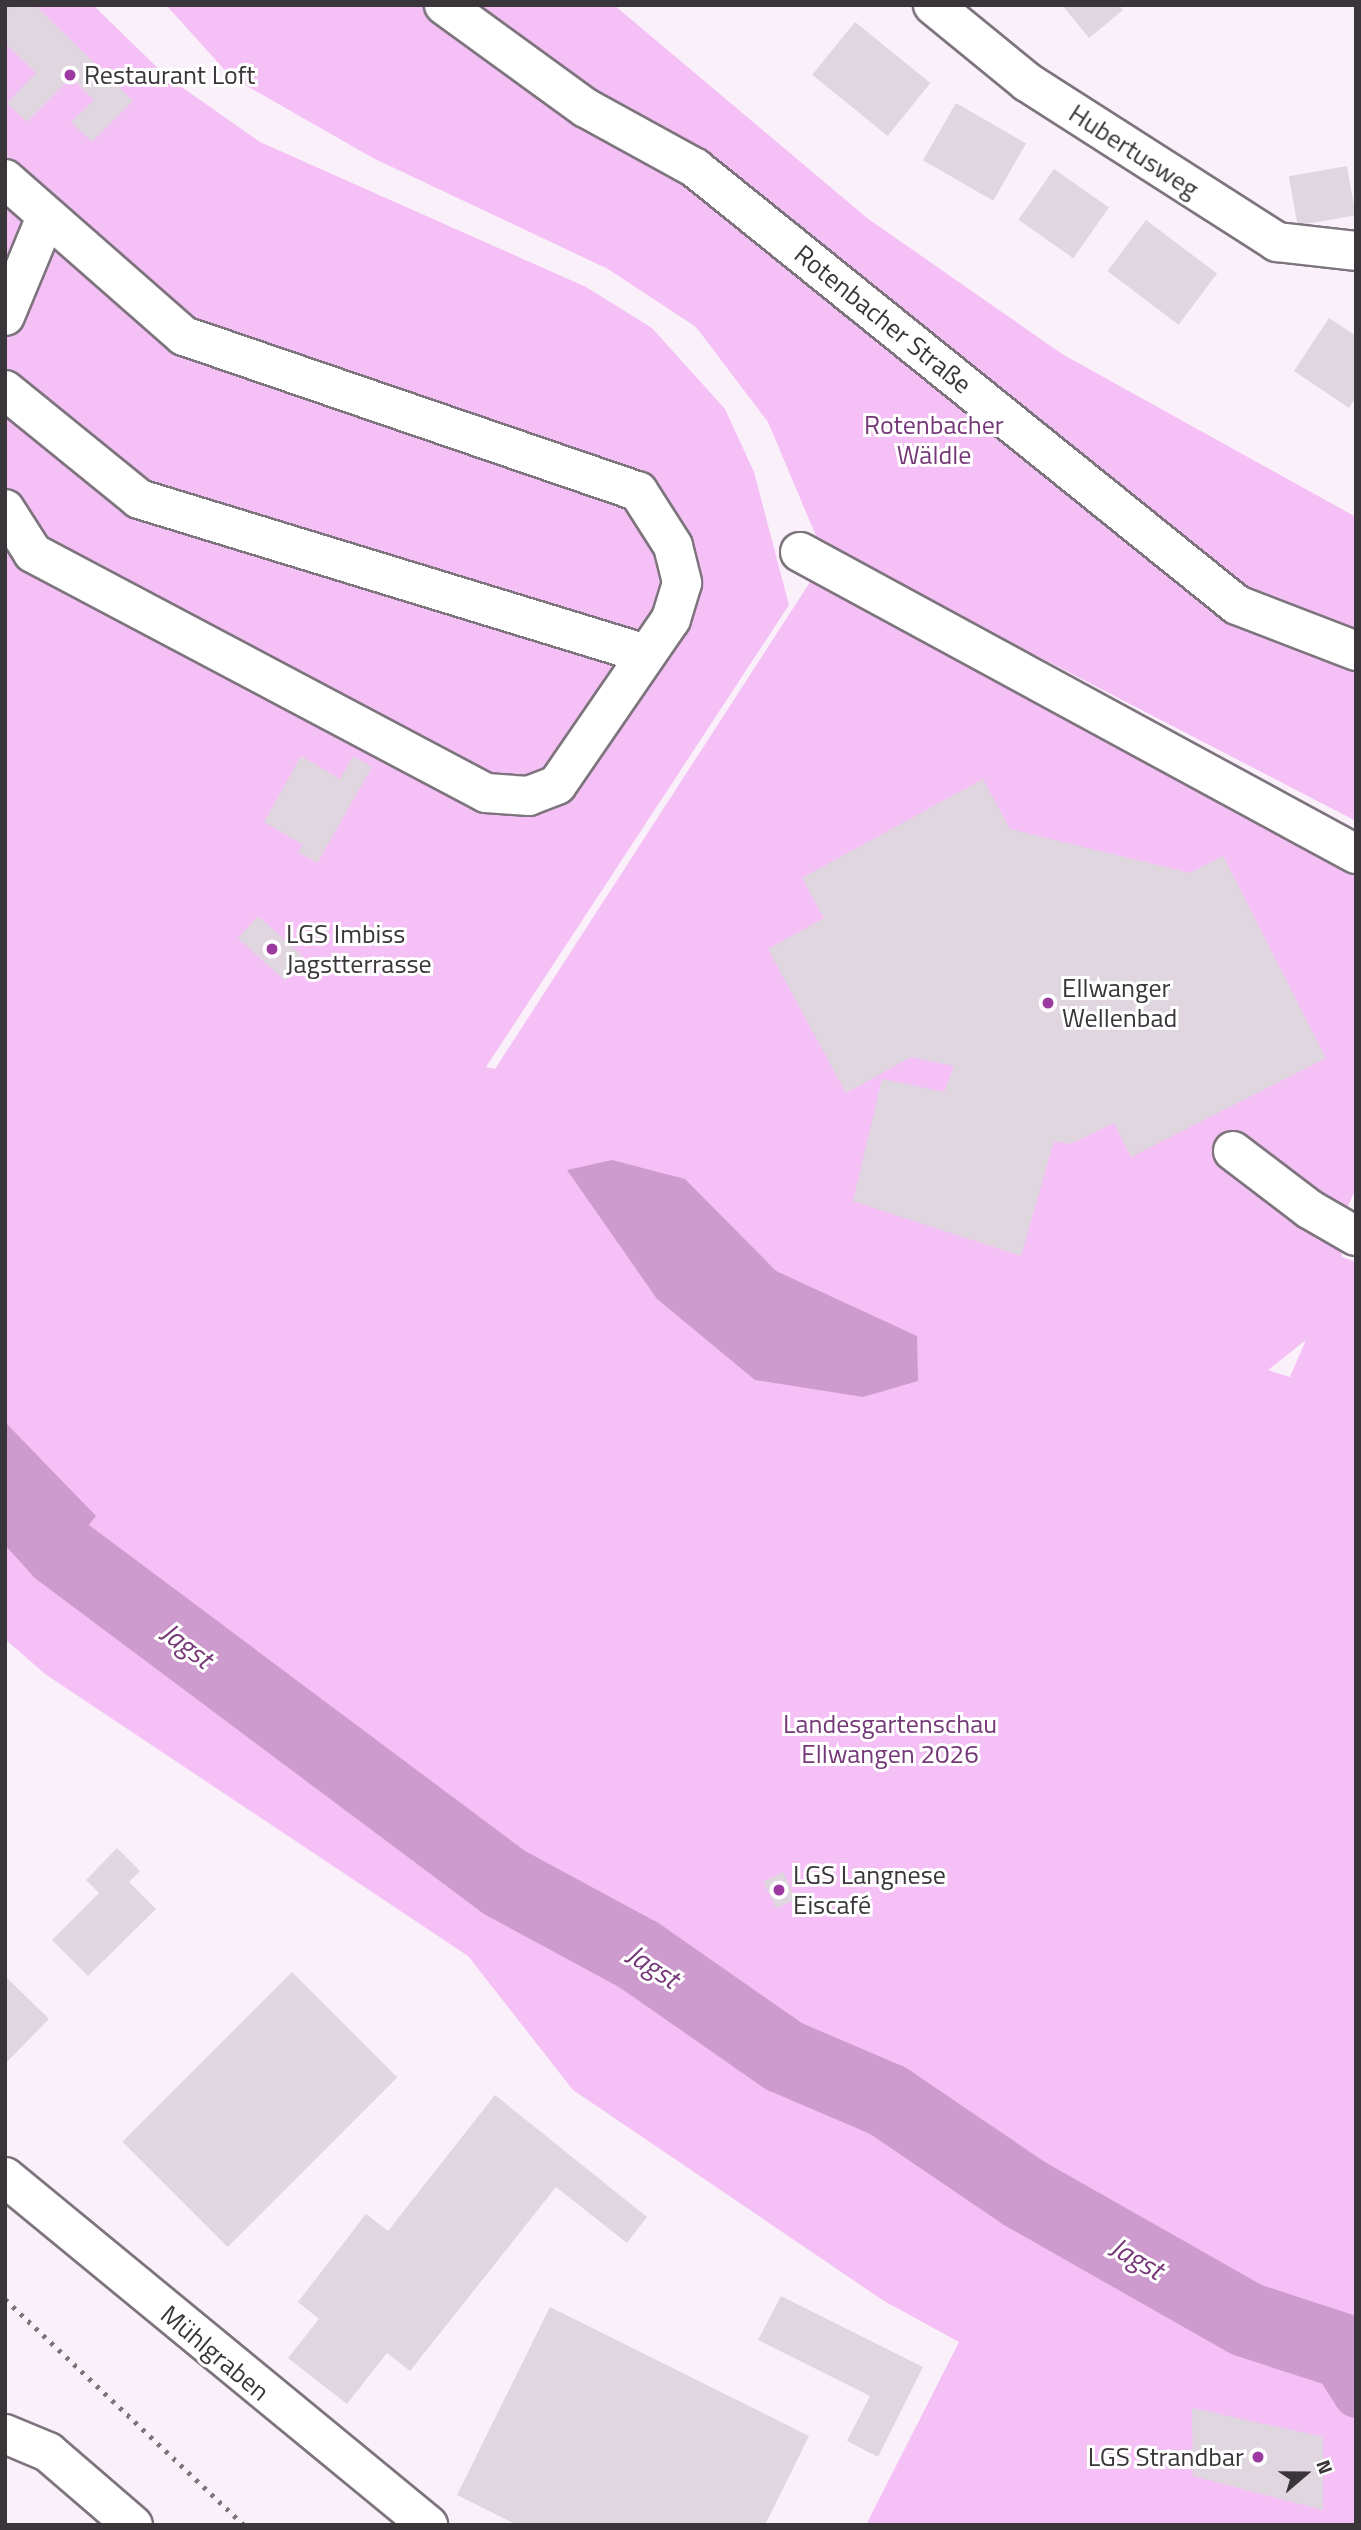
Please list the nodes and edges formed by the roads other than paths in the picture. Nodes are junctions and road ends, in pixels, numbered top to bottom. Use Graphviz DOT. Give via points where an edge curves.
graph roads {
  1 [pos="444,5"];
  2 [pos="933,5"];
  3 [pos="5,180"];
  4 [pos="46,216"];
  5 [pos="1356,251"];
  6 [pos="5,316"];
  7 [pos="5,390"];
  8 [pos="5,509"];
  9 [pos="800,552"];
  10 [pos="1356,651"];
  11 [pos="646,654"];
  12 [pos="1356,854"];
  13 [pos="1233,1151"];
  14 [pos="1356,1236"];
  15 [pos="5,2177"];
  16 [pos="5,2434"];
  17 [pos="134,2525"];
  18 [pos="428,2525"];
  1 -- 10 [label="street, Rotenbacher Straße" via="586,108 695,168 1237,605"];
  2 -- 5 [label="street, Hubertusweg" via="1027,82 1278,242"];
  3 -- 4 [label="street"];
  4 -- 6 [label="street"];
  4 -- 11 [label="street" via="184,336 638,491 673,546 682,583 671,620"];
  7 -- 11 [label="street" via="139,499"];
  8 -- 11 [label="street" via="33,553 486,793 529,796 557,785"];
  9 -- 12 [label="street"];
  13 -- 14 [label="street" via="1309,1209"];
  15 -- 18 [label="street, Mühlgraben"];
  16 -- 17 [label="street" via="48,2452"];
}
